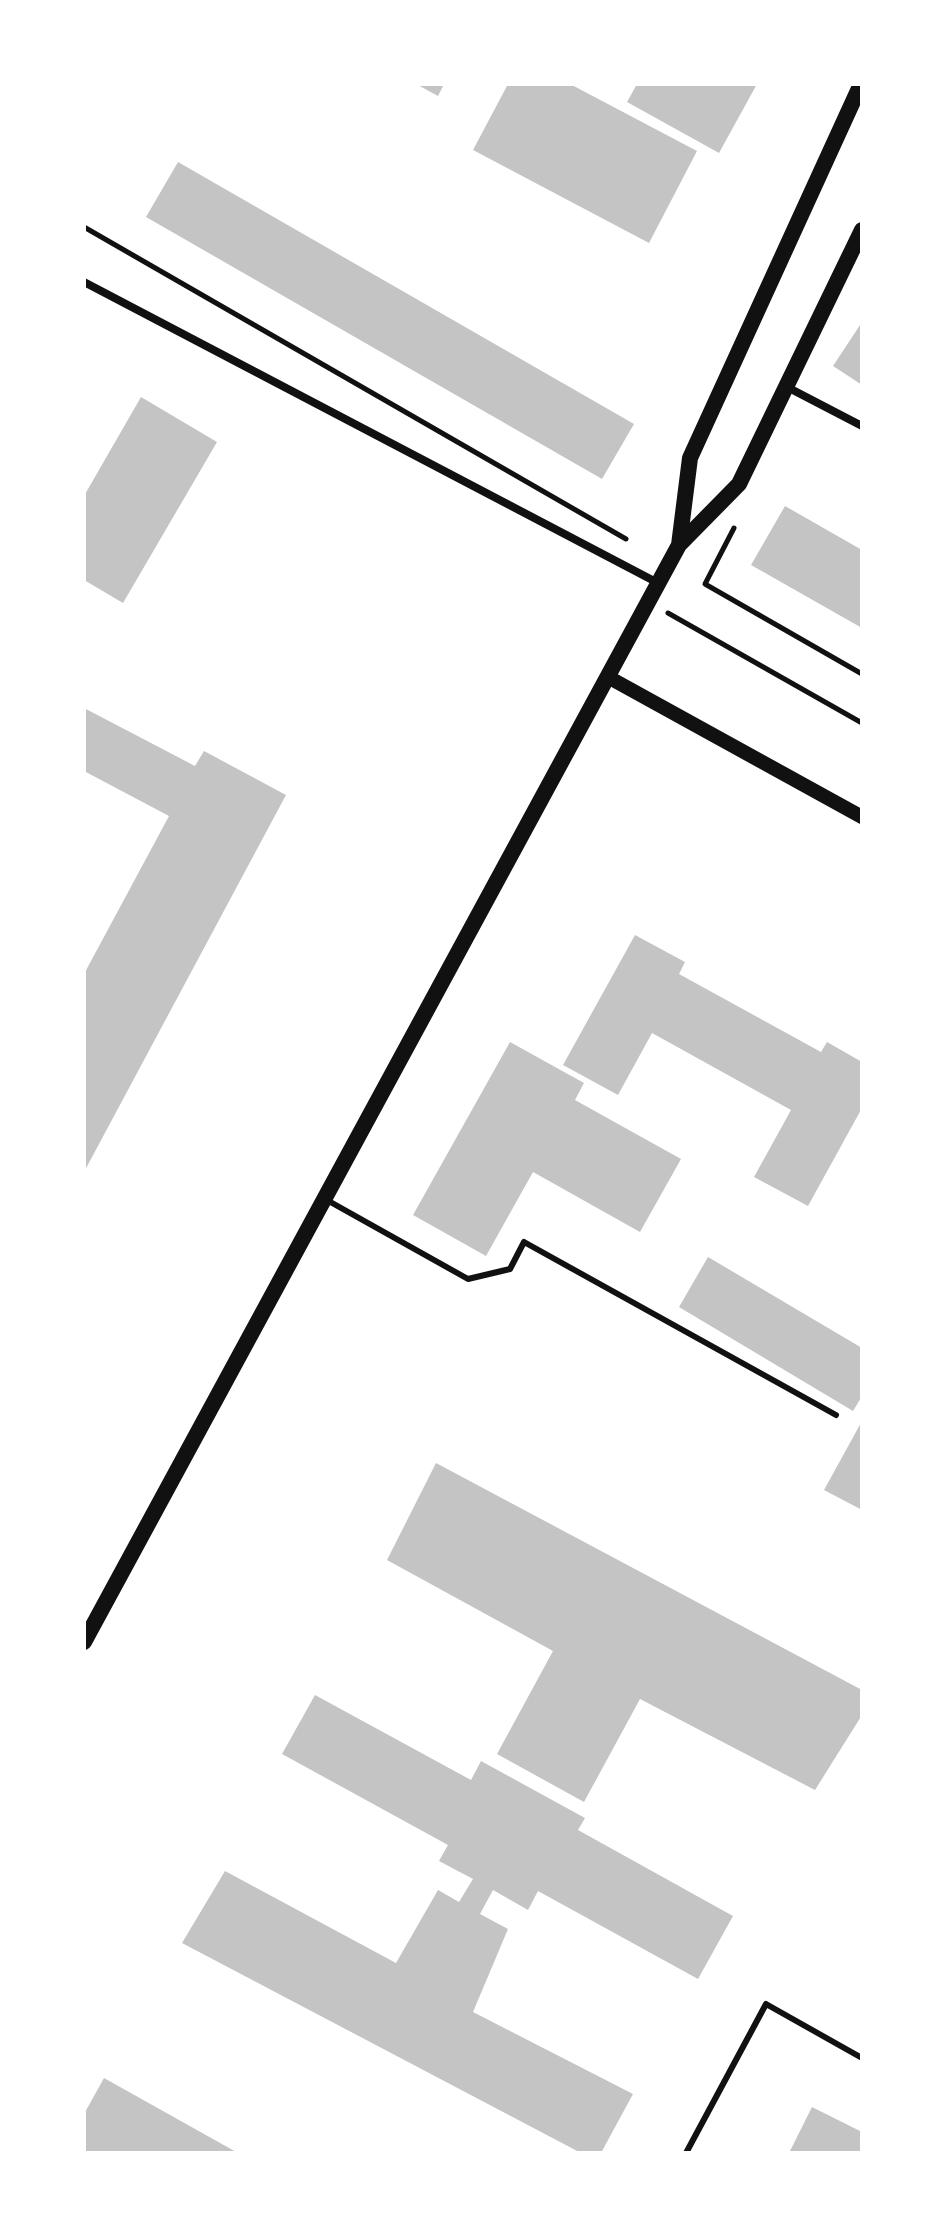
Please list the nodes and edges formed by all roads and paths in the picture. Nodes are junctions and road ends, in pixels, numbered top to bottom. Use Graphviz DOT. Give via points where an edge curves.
graph roads {
  1 [pos="861,84"];
  2 [pos="84,227"];
  3 [pos="862,230"];
  4 [pos="84,282"];
  5 [pos="787,387"];
  6 [pos="862,426"];
  7 [pos="626,539"];
  8 [pos="679,545"];
  9 [pos="658,583"];
  10 [pos="705,584"];
  11 [pos="688,624"];
  12 [pos="862,674"];
  13 [pos="608,677"];
  14 [pos="862,723"];
  15 [pos="862,817"];
  16 [pos="325,1199"];
  17 [pos="836,1415"];
  18 [pos="84,1642"];
  19 [pos="862,2058"];
  20 [pos="686,2153"];
  1 -- 8 [label="main road" via="690,458"];
  2 -- 7 [label="path"];
  3 -- 5 [label="main road"];
  4 -- 9 [label="street"];
  5 -- 6 [label="street"];
  5 -- 8 [label="main road" via="739,484"];
  8 -- 9 [label="main road"];
  9 -- 13 [label="main road"];
  10 -- 12 [label="path"];
  11 -- 14 [label="path"];
  13 -- 15 [label="street"];
  13 -- 16 [label="main road"];
  16 -- 17 [label="lane" via="468,1279 510,1269 524,1242"];
  16 -- 18 [label="main road"];
  19 -- 20 [label="lane" via="766,2004"];
}
